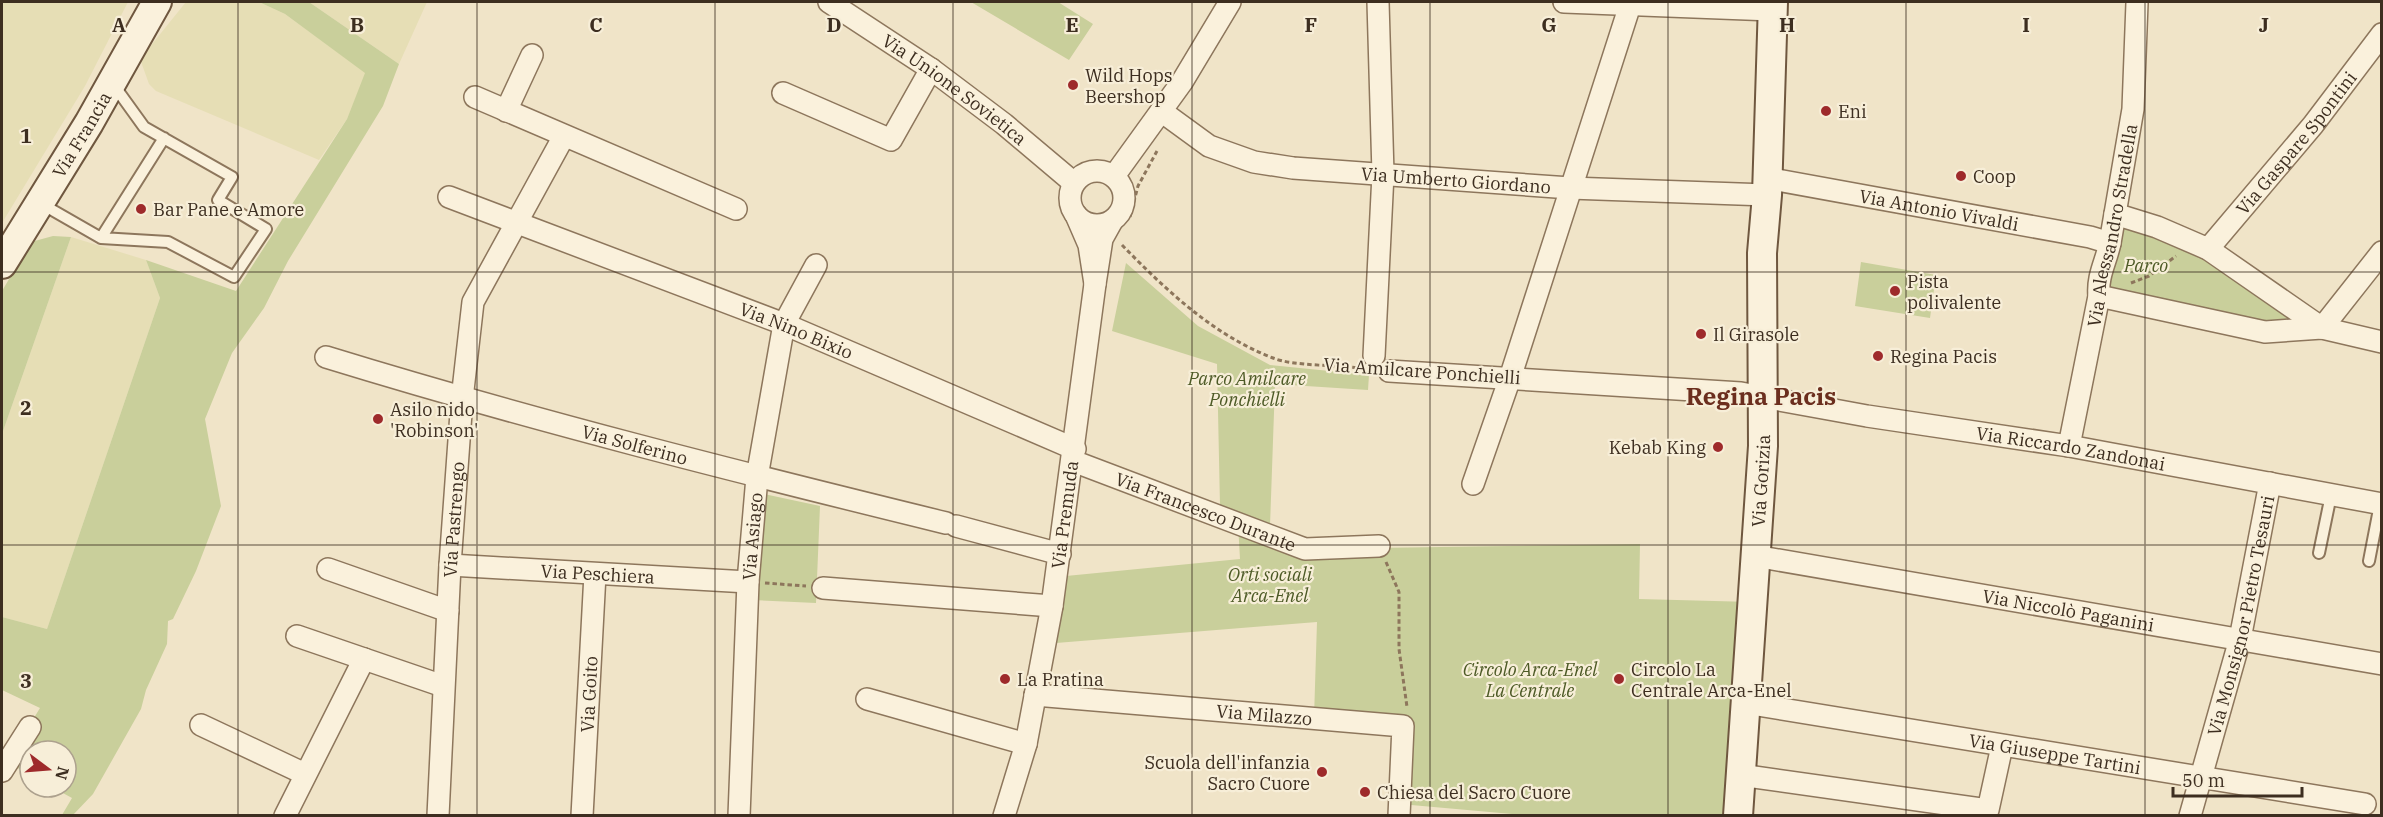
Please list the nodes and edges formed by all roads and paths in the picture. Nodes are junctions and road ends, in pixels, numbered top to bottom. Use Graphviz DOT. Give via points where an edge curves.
graph roads {
  1 [pos="157,2"];
  2 [pos="830,2"];
  3 [pos="1230,2"];
  4 [pos="1378,2"];
  5 [pos="1564,2"];
  6 [pos="1631,3"];
  7 [pos="2137,3"];
  8 [pos="1772,6"];
  9 [pos="2382,34"];
  10 [pos="532,55"];
  11 [pos="932,69"];
  12 [pos="111,83"];
  13 [pos="783,93"];
  14 [pos="475,97"];
  15 [pos="506,111"];
  16 [pos="1168,116"];
  17 [pos="564,136"];
  18 [pos="164,138"];
  19 [pos="1383,174"];
  20 [pos="1114,176"];
  21 [pos="1074,183"];
  22 [pos="1767,187"];
  23 [pos="1570,188"];
  24 [pos="449,197"];
  25 [pos="40,203"];
  26 [pos="736,209"];
  27 [pos="2115,214"];
  28 [pos="1076,215"];
  29 [pos="515,223"];
  30 [pos="1122,227"];
  31 [pos="101,238"];
  32 [pos="2110,243"];
  33 [pos="1122,245"];
  34 [pos="2203,246"];
  35 [pos="2382,252"];
  36 [pos="1120,257"];
  37 [pos="2,264"];
  38 [pos="816,265"];
  39 [pos="1095,284"];
  40 [pos="2108,298"];
  41 [pos="784,324"];
  42 [pos="2322,328"];
  43 [pos="2382,342"];
  44 [pos="1374,356"];
  45 [pos="326,357"];
  46 [pos="1389,371"];
  47 [pos="1510,378"];
  48 [pos="1761,396"];
  49 [pos="462,399"];
  50 [pos="2069,446"];
  51 [pos="1074,455"];
  52 [pos="757,477"];
  53 [pos="2270,483"];
  54 [pos="1473,484"];
  55 [pos="2331,495"];
  56 [pos="2381,504"];
  57 [pos="1379,546"];
  58 [pos="2319,553"];
  59 [pos="1060,554"];
  60 [pos="1755,556"];
  61 [pos="2369,561"];
  62 [pos="450,565"];
  63 [pos="328,570"];
  64 [pos="595,574"];
  65 [pos="748,582"];
  66 [pos="823,588"];
  67 [pos="1052,606"];
  68 [pos="448,611"];
  69 [pos="297,636"];
  70 [pos="2240,639"];
  71 [pos="364,659"];
  72 [pos="2382,664"];
  73 [pos="443,686"];
  74 [pos="1035,695"];
  75 [pos="867,699"];
  76 [pos="1745,703"];
  77 [pos="1409,712"];
  78 [pos="201,725"];
  79 [pos="30,727"];
  80 [pos="1026,744"];
  81 [pos="2002,746"];
  82 [pos="2,771"];
  83 [pos="305,774"];
  84 [pos="1740,775"];
  85 [pos="2200,779"];
  86 [pos="2365,804"];
  87 [pos="285,816"];
  88 [pos="438,816"];
  89 [pos="582,816"];
  90 [pos="739,816"];
  91 [pos="1004,816"];
  92 [pos="1399,816"];
  93 [pos="1738,816"];
  94 [pos="2190,816"];
  1 -- 12 [label="main road, Via Francia"];
  2 -- 11 [label="street, Via Unione Sovietica"];
  3 -- 16 [label="street" via="1182,82"];
  4 -- 19 [label="street"];
  5 -- 6 [label="street"];
  6 -- 8 [label="street"];
  6 -- 23 [label="street"];
  7 -- 27 [label="street, Via Alessandro Stradella" via="2133,109"];
  8 -- 22 [label="main road, Via Gorizia"];
  9 -- 34 [label="street, Via Gaspare Spontini" via="2313,124"];
  10 -- 15 [label="street"];
  11 -- 13 [label="street" via="891,140"];
  11 -- 21 [label="street, Via Unione Sovietica"];
  12 -- 18 [label="lane" via="144,127"];
  12 -- 25 [label="main road, Via Francia"];
  14 -- 15 [label="street"];
  15 -- 17 [label="street"];
  16 -- 19 [label="street, Via Umberto Giordano" via="1209,146 1254,162"];
  16 -- 20 [label="street"];
  16 -- 30 [label="path"];
  17 -- 26 [label="street"];
  17 -- 29 [label="street"];
  18 -- 31 [label="lane"];
  18 -- 31 [label="lane" via="232,177 219,200 266,229 234,277 168,242"];
  19 -- 23 [label="street, Via Umberto Giordano"];
  19 -- 44 [label="street"];
  20 -- 21 [label="street" via="1088,172"];
  20 -- 30 [label="street, Via Premuda" via="1124,198 1119,214"];
  21 -- 28 [label="street, Via Premuda" via="1070,199"];
  22 -- 23 [label="street, Via Umberto Giordano"];
  22 -- 32 [label="street, Via Antonio Vivaldi"];
  22 -- 48 [label="main road, Via Gorizia" via="1762,253"];
  23 -- 47 [label="street"];
  24 -- 29 [label="street, Via Nino Bixio"];
  25 -- 31 [label="lane"];
  25 -- 37 [label="main road, Via Francia"];
  27 -- 32 [label="street, Via Alessandro Stradella"];
  27 -- 34 [label="street"];
  28 -- 30 [label="street" via="1089,225"];
  28 -- 39 [label="street, Via Premuda" via="1089,245"];
  29 -- 41 [label="street, Via Nino Bixio"];
  29 -- 49 [label="street, Via Pastrengo" via="473,302"];
  30 -- 33 [label="path"];
  30 -- 39 [label="street, Via Premuda" via="1102,239"];
  32 -- 40 [label="street, Via Alessandro Stradella" via="2098,277"];
  33 -- 36 [label="path"];
  33 -- 46 [label="path, Via Amilcare Ponchielli" via="1199,317 1274,359"];
  34 -- 40 [label="path"];
  34 -- 42 [label="street"];
  35 -- 42 [label="street"];
  38 -- 41 [label="street, Via Asiago"];
  39 -- 51 [label="street, Via Premuda"];
  40 -- 42 [label="street" via="2265,332"];
  40 -- 50 [label="street, Via Alessandro Stradella"];
  41 -- 51 [label="street, Via Nino Bixio"];
  41 -- 52 [label="street, Via Asiago"];
  42 -- 43 [label="street"];
  45 -- 49 [label="street, Via Solferino"];
  46 -- 47 [label="street, Via Amilcare Ponchielli"];
  47 -- 48 [label="street, Via Amilcare Ponchielli"];
  47 -- 54 [label="street"];
  48 -- 50 [label="street, Via Riccardo Zandonai"];
  48 -- 60 [label="main road, Via Gorizia" via="1763,446"];
  49 -- 52 [label="street, Via Solferino"];
  49 -- 62 [label="street, Via Pastrengo"];
  50 -- 53 [label="street, Via Riccardo Zandonai"];
  51 -- 57 [label="street, Via Francesco Durante" via="1305,549"];
  51 -- 59 [label="street, Via Premuda"];
  52 -- 59 [label="street, Via Solferino"];
  52 -- 65 [label="street, Via Asiago"];
  53 -- 55 [label="street, Via Riccardo Zandonai"];
  53 -- 70 [label="street, Via Monsignor Pietro Tesauri"];
  55 -- 56 [label="street, Via Riccardo Zandonai"];
  55 -- 58 [label="lane"];
  56 -- 61 [label="lane"];
  57 -- 77 [label="path" via="1399,592 1399,649"];
  59 -- 67 [label="street, Via Premuda"];
  60 -- 70 [label="street, Via Niccolò Paganini"];
  60 -- 76 [label="main road, Via Gorizia"];
  62 -- 64 [label="street, Via Peschiera"];
  62 -- 68 [label="street, Via Pastrengo"];
  63 -- 68 [label="street"];
  64 -- 65 [label="street, Via Peschiera"];
  64 -- 89 [label="street, Via Goito"];
  65 -- 66 [label="path"];
  65 -- 90 [label="street, Via Asiago"];
  66 -- 67 [label="street"];
  67 -- 74 [label="street, Via Premuda"];
  68 -- 73 [label="street, Via Pastrengo"];
  69 -- 71 [label="street"];
  70 -- 72 [label="street, Via Niccolò Paganini"];
  70 -- 85 [label="street, Via Monsignor Pietro Tesauri"];
  71 -- 73 [label="street"];
  71 -- 83 [label="street"];
  73 -- 88 [label="street, Via Pastrengo"];
  74 -- 80 [label="street, Via Premuda"];
  74 -- 92 [label="street, Via Milazzo" via="1403,726"];
  75 -- 80 [label="street"];
  76 -- 81 [label="street, Via Giuseppe Tartini"];
  76 -- 84 [label="main road, Via Gorizia"];
  78 -- 83 [label="street"];
  79 -- 82 [label="street"];
  80 -- 91 [label="street, Via Premuda"];
  81 -- 84 [label="street" via="1988,810"];
  81 -- 85 [label="street, Via Giuseppe Tartini"];
  83 -- 87 [label="street"];
  84 -- 93 [label="main road, Via Gorizia"];
  85 -- 86 [label="street, Via Giuseppe Tartini"];
  85 -- 94 [label="street, Via Monsignor Pietro Tesauri"];
}
